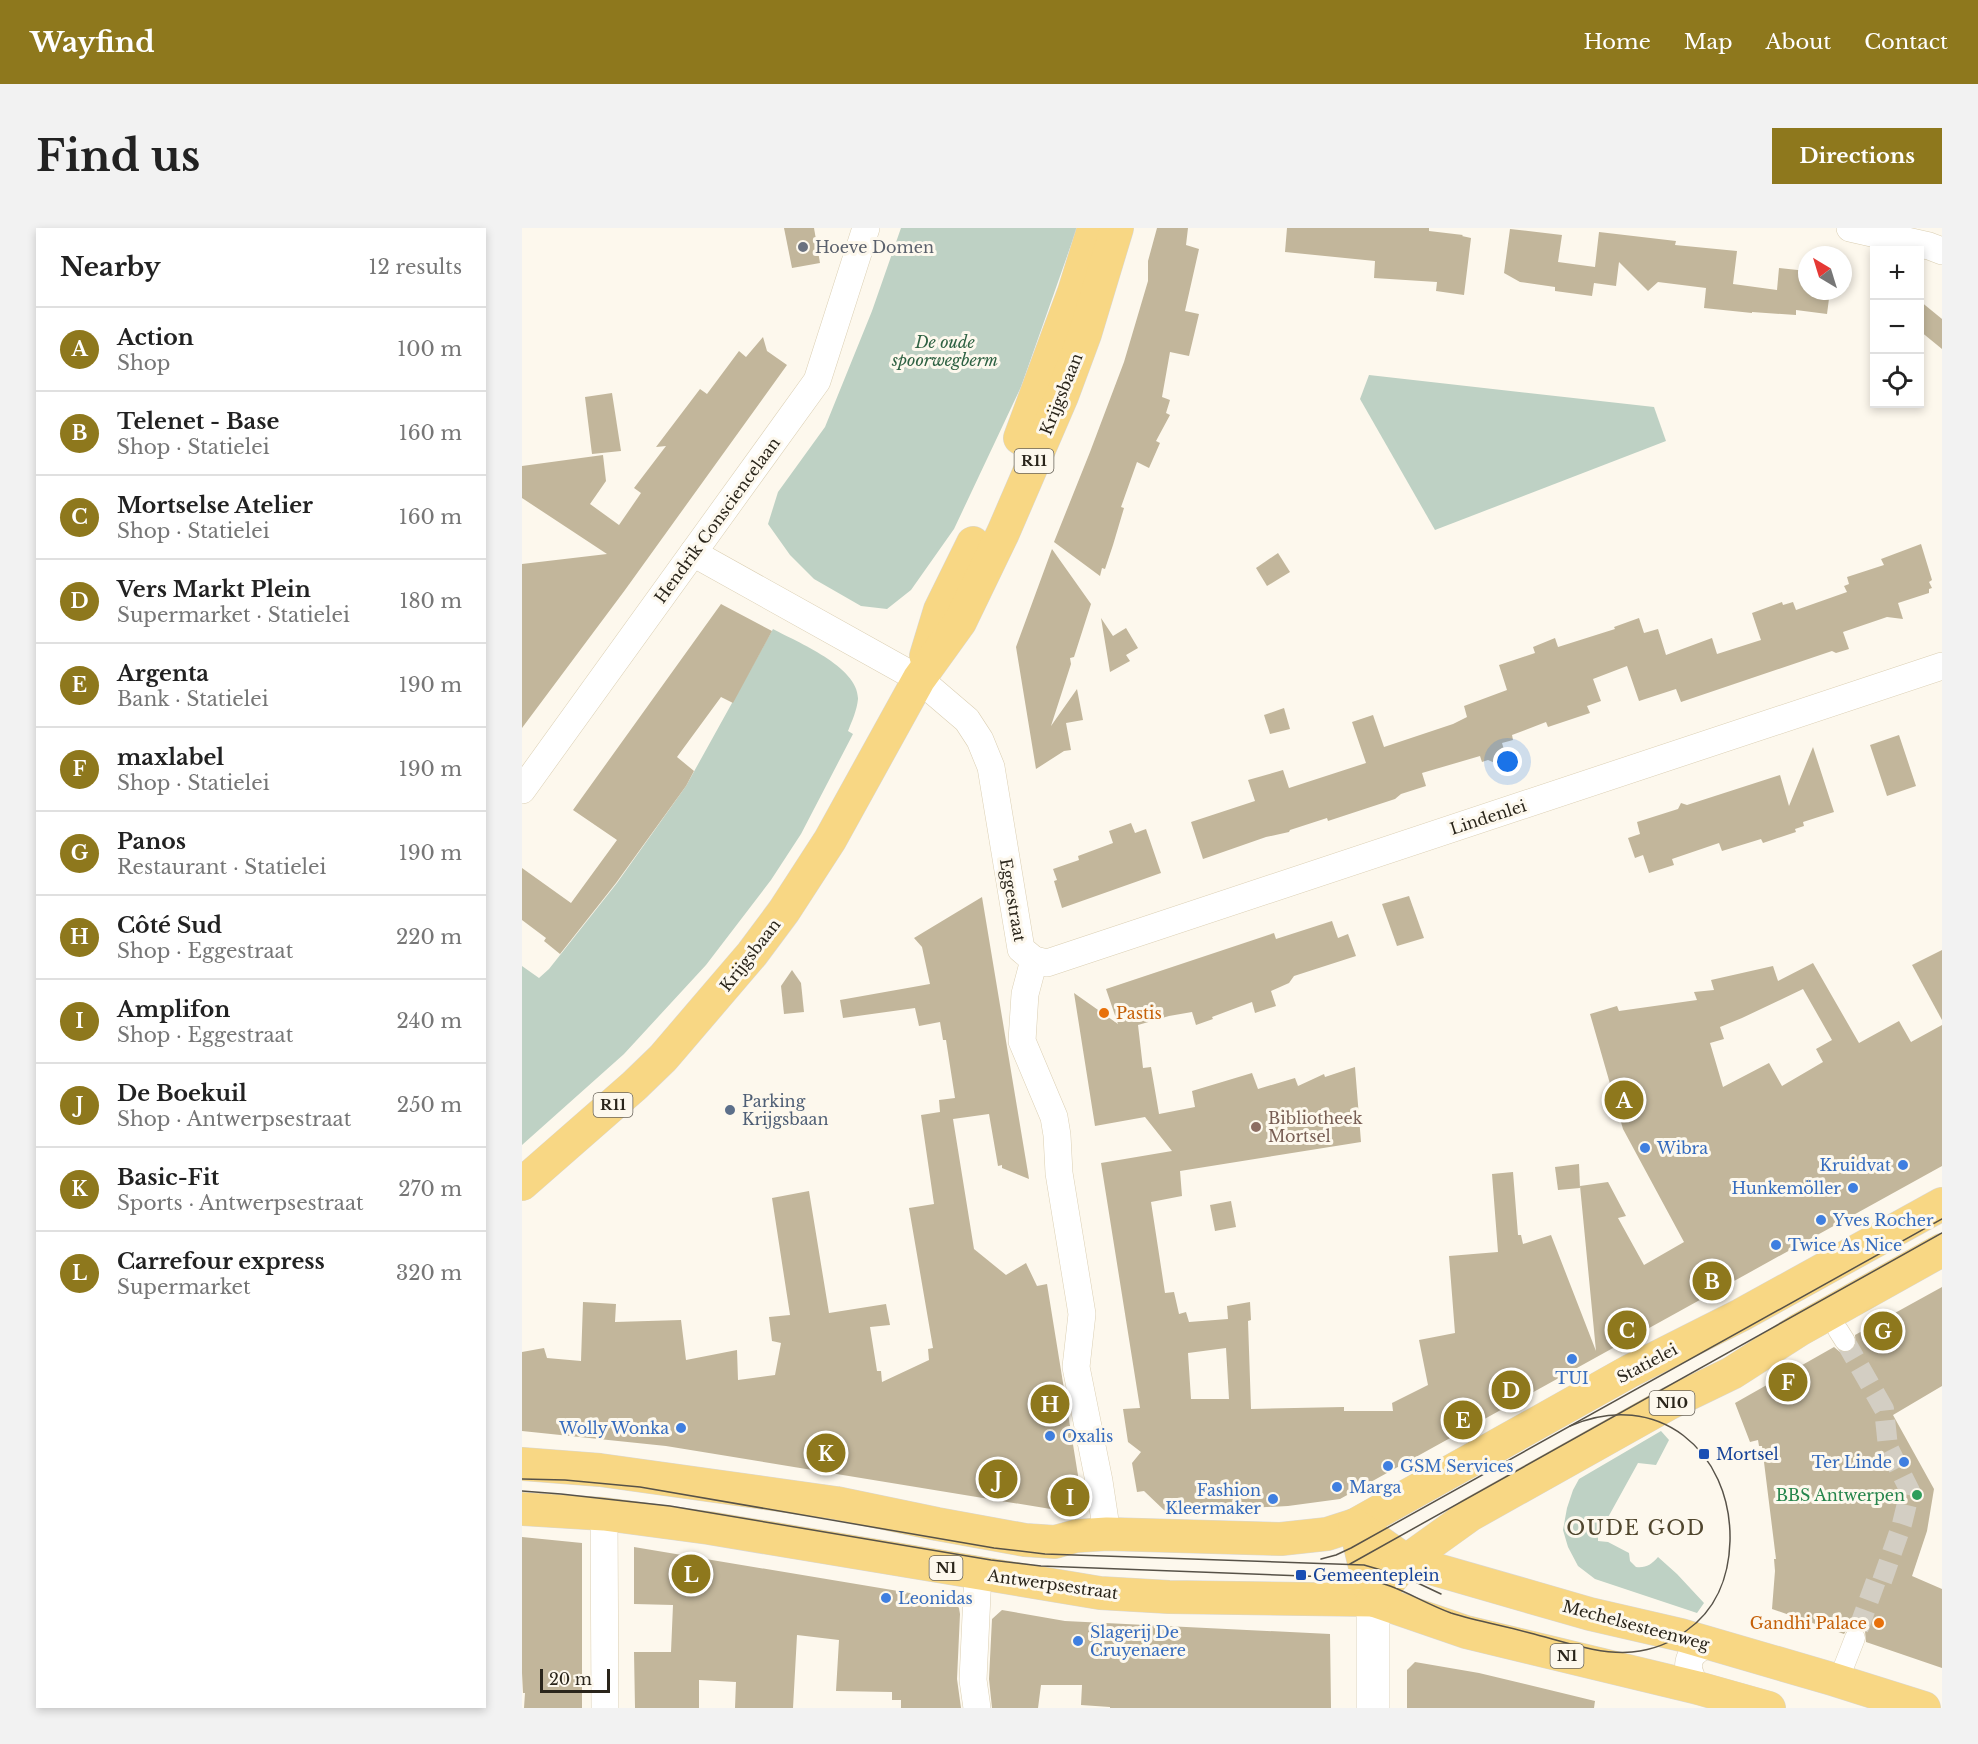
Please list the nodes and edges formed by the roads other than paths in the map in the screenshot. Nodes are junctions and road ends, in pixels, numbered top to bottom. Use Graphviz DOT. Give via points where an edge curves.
graph roads {
  1 [pos="866,228"];
  2 [pos="1094,228"];
  3 [pos="1118,228"];
  4 [pos="1850,228"];
  5 [pos="1942,252"];
  6 [pos="693,553"];
  7 [pos="1942,666"];
  8 [pos="919,679"];
  9 [pos="522,790"];
  10 [pos="1034,960"];
  11 [pos="522,1184"];
  12 [pos="1942,1204"];
  13 [pos="1942,1250"];
  14 [pos="522,1464"];
  15 [pos="522,1509"];
  16 [pos="604,1514"];
  17 [pos="1470,1515"];
  18 [pos="1355,1525"];
  19 [pos="1107,1534"];
  20 [pos="1406,1561"];
  21 [pos="978,1573"];
  22 [pos="1475,1581"];
  23 [pos="1373,1600"];
  24 [pos="1855,1638"];
  25 [pos="1709,1644"];
  26 [pos="1844,1666"];
  27 [pos="1698,1688"];
  28 [pos="605,1708"];
  29 [pos="977,1708"];
  30 [pos="1373,1708"];
  31 [pos="1769,1708"];
  32 [pos="1924,1708"];
  1 -- 6 [label="street, Hendrik Consciencelaan" via="817,381"];
  2 -- 8 [label="main road, Krijgsbaan / R11" via="1034,403 981,527 940,610"];
  3 -- 8 [label="main road, Krijgsbaan / R11" via="1062,396 1003,533 960,622"];
  4 -- 5 [label="street"];
  6 -- 8 [label="street, Eggestraat"];
  6 -- 9 [label="street, Hendrik Consciencelaan"];
  7 -- 10 [label="street, Lindenlei" via="1059,960"];
  8 -- 10 [label="street, Eggestraat" via="967,720 980,740 991,767 1021,949"];
  8 -- 11 [label="main road, Krijgsbaan / R11" via="830,840 752,954 663,1058"];
  10 -- 19 [label="street, Eggestraat" via="1025,994 1022,1041 1058,1135 1059,1173 1082,1314 1076,1367"];
  12 -- 18 [label="main road, Statielei" via="1741,1315 1630,1371"];
  13 -- 17 [label="main road, N10" via="1799,1330 1732,1373 1668,1404"];
  14 -- 19 [label="main road" via="600,1470 836,1503 1025,1540 1055,1542"];
  15 -- 16 [label="main road, Antwerpsestraat / N1"];
  16 -- 21 [label="main road, Antwerpsestraat / N1"];
  16 -- 28 [label="street"];
  17 -- 20 [label="main road, N10"];
  17 -- 22 [label="main road" via="1457,1535 1456,1550 1460,1564"];
  18 -- 19 [label="main road" via="1327,1534 1281,1539"];
  18 -- 20 [label="main road, Mechelsesteenweg"];
  18 -- 23 [label="main road"];
  20 -- 22 [label="main road, Mechelsesteenweg"];
  20 -- 23 [label="main road"];
  21 -- 23 [label="main road, Antwerpsestraat / N1" via="1100,1593"];
  21 -- 29 [label="street" via="973,1680"];
  22 -- 25 [label="main road, Mechelsesteenweg"];
  23 -- 27 [label="main road, N1" via="1466,1632"];
  23 -- 30 [label="street"];
  24 -- 26 [label="street"];
  25 -- 27 [label="street" via="1700,1647 1689,1660 1688,1672"];
  25 -- 32 [label="main road, Mechelsesteenweg"];
  27 -- 31 [label="main road, N1"];
}
